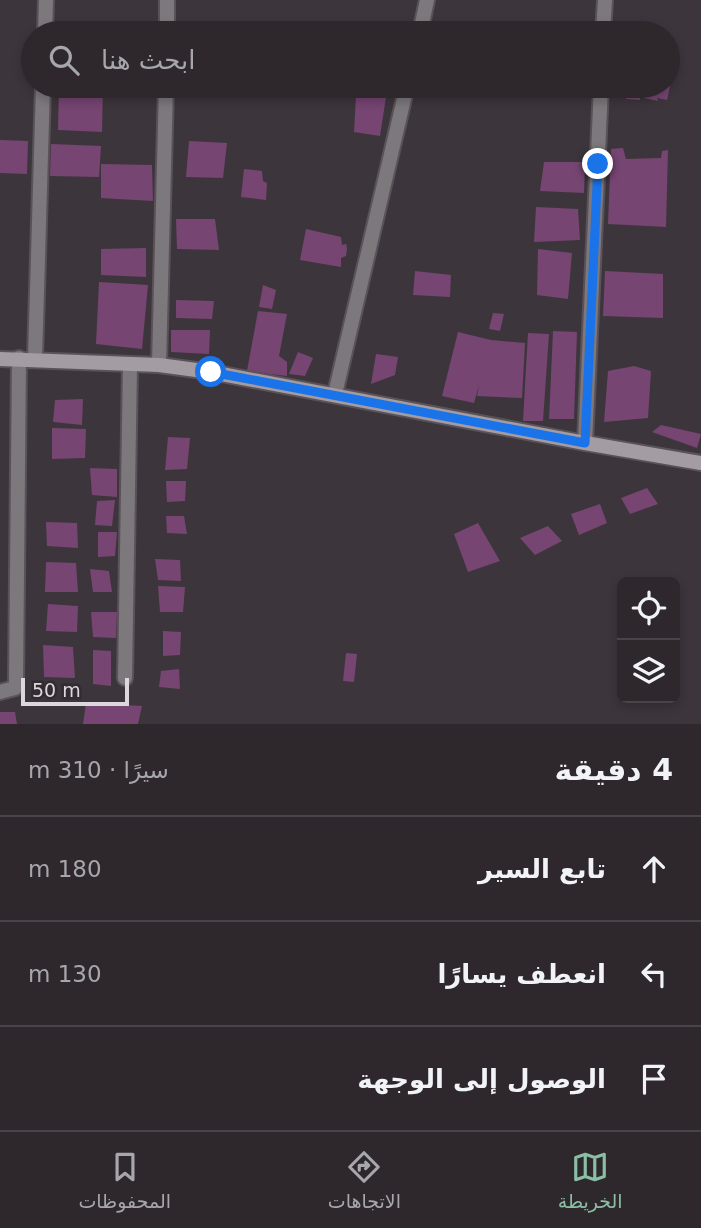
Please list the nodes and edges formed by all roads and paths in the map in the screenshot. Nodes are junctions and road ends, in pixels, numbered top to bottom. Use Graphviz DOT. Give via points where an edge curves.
graph roads {
  1 [pos="46,0"];
  2 [pos="167,0"];
  3 [pos="428,0"];
  4 [pos="605,0"];
  5 [pos="45,21"];
  6 [pos="167,21"];
  7 [pos="423,21"];
  8 [pos="604,21"];
  9 [pos="43,98"];
  10 [pos="166,98"];
  11 [pos="404,98"];
  12 [pos="600,98"];
  13 [pos="19,358"];
  14 [pos="0,359"];
  15 [pos="35,359"];
  16 [pos="130,364"];
  17 [pos="159,365"];
  18 [pos="335,394"];
  19 [pos="585,443"];
  20 [pos="701,463"];
  21 [pos="125,678"];
  22 [pos="0,692"];
  1 -- 5 [label="street"];
  2 -- 6 [label="street"];
  3 -- 7 [label="street"];
  4 -- 8 [label="street"];
  9 -- 15 [label="street"];
  10 -- 17 [label="street"];
  11 -- 18 [label="street"];
  12 -- 19 [label="street"];
  13 -- 14 [label="street"];
  13 -- 15 [label="street"];
  13 -- 22 [label="street" via="16,683 12,691"];
  15 -- 16 [label="street"];
  16 -- 17 [label="street"];
  16 -- 21 [label="street"];
  17 -- 18 [label="street"];
  18 -- 19 [label="street"];
  19 -- 20 [label="street"];
}
